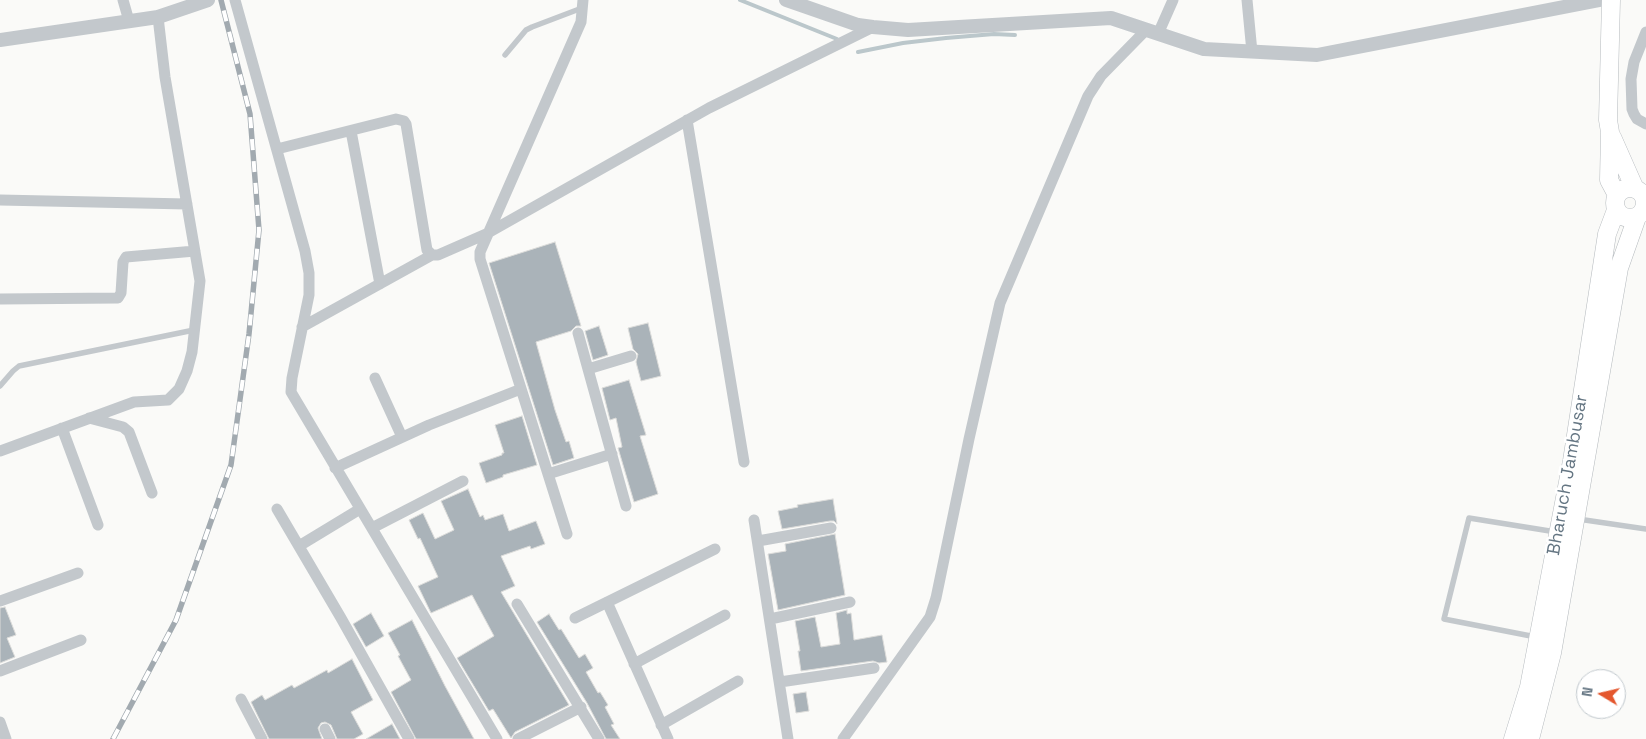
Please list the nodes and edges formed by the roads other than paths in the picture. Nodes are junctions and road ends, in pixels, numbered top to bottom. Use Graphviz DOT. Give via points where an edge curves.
graph roads {
  1 [pos="123,0"];
  2 [pos="208,0"];
  3 [pos="235,0"];
  4 [pos="786,0"];
  5 [pos="1173,0"];
  6 [pos="1247,0"];
  7 [pos="1600,0"];
  8 [pos="1611,0"];
  9 [pos="583,4"];
  10 [pos="158,17"];
  11 [pos="129,21"];
  12 [pos="874,27"];
  13 [pos="1152,31"];
  14 [pos="1646,32"];
  15 [pos="0,40"];
  16 [pos="1252,52"];
  17 [pos="505,55"];
  18 [pos="687,120"];
  19 [pos="1646,124"];
  20 [pos="1609,126"];
  21 [pos="351,131"];
  22 [pos="277,149"];
  23 [pos="1642,194"];
  24 [pos="0,200"];
  25 [pos="1617,203"];
  26 [pos="187,204"];
  27 [pos="1641,215"];
  28 [pos="486,234"];
  29 [pos="195,251"];
  30 [pos="432,255"];
  31 [pos="380,284"];
  32 [pos="0,299"];
  33 [pos="302,327"];
  34 [pos="194,330"];
  35 [pos="578,333"];
  36 [pos="631,356"];
  37 [pos="588,370"];
  38 [pos="376,378"];
  39 [pos="0,386"];
  40 [pos="521,389"];
  41 [pos="89,418"];
  42 [pos="62,428"];
  43 [pos="402,437"];
  44 [pos="0,450"];
  45 [pos="612,454"];
  46 [pos="744,462"];
  47 [pos="336,468"];
  48 [pos="548,474"];
  49 [pos="464,481"];
  50 [pos="152,493"];
  51 [pos="626,506"];
  52 [pos="277,509"];
  53 [pos="360,509"];
  54 [pos="1576,518"];
  55 [pos="754,520"];
  56 [pos="98,525"];
  57 [pos="372,528"];
  58 [pos="831,528"];
  59 [pos="1646,529"];
  60 [pos="1558,532"];
  61 [pos="567,534"];
  62 [pos="758,541"];
  63 [pos="300,546"];
  64 [pos="715,549"];
  65 [pos="78,573"];
  66 [pos="0,601"];
  67 [pos="606,602"];
  68 [pos="850,602"];
  69 [pos="517,604"];
  70 [pos="725,615"];
  71 [pos="575,618"];
  72 [pos="770,619"];
  73 [pos="1538,638"];
  74 [pos="81,640"];
  75 [pos="634,664"];
  76 [pos="874,668"];
  77 [pos="0,671"];
  78 [pos="738,681"];
  79 [pos="780,682"];
  80 [pos="241,698"];
  81 [pos="581,706"];
  82 [pos="0,722"];
  83 [pos="661,724"];
  84 [pos="6,739"];
  85 [pos="262,739"];
  86 [pos="409,739"];
  87 [pos="497,739"];
  88 [pos="518,739"];
  89 [pos="600,739"];
  90 [pos="668,739"];
  91 [pos="788,739"];
  92 [pos="843,739"];
  93 [pos="1513,739"];
  94 [pos="1530,739"];
  1 -- 11 [label="street"];
  2 -- 10 [label="street"];
  3 -- 22 [label="street"];
  4 -- 12 [label="street" via="858,25"];
  5 -- 13 [label="street"];
  6 -- 16 [label="street"];
  7 -- 16 [label="street" via="1316,55"];
  8 -- 20 [label="main road"];
  9 -- 17 [label="lane" via="526,30"];
  9 -- 28 [label="street" via="581,22"];
  10 -- 11 [label="street"];
  10 -- 26 [label="street"];
  11 -- 15 [label="street"];
  12 -- 13 [label="street" via="908,30 1112,18"];
  12 -- 18 [label="street"];
  13 -- 16 [label="street" via="1204,49"];
  13 -- 92 [label="street" via="1101,76 1091,91 1000,303 930,617"];
  14 -- 19 [label="street" via="1631,79 1632,109 1637,119"];
  18 -- 28 [label="street"];
  18 -- 46 [label="street"];
  20 -- 23 [label="main road"];
  20 -- 25 [label="main road" via="1609,180"];
  21 -- 22 [label="street"];
  21 -- 30 [label="street" via="404,120 426,250"];
  21 -- 31 [label="street"];
  22 -- 33 [label="street" via="306,251 309,296"];
  23 -- 25 [label="main road" via="1625,189"];
  23 -- 27 [label="main road" via="1645,205"];
  24 -- 26 [label="street"];
  25 -- 27 [label="main road" via="1619,214 1628,218"];
  25 -- 60 [label="main road, Bharuch Jambusar" via="1606,234 1572,461"];
  26 -- 29 [label="street"];
  27 -- 54 [label="main road, Bharuch Jambusar" via="1619,268"];
  28 -- 30 [label="street"];
  28 -- 40 [label="street" via="480,259"];
  29 -- 32 [label="street" via="126,257 122,262 118,298"];
  29 -- 34 [label="street" via="200,281"];
  30 -- 31 [label="street"];
  31 -- 33 [label="street"];
  33 -- 47 [label="street" via="291,392"];
  34 -- 39 [label="lane" via="19,366"];
  34 -- 41 [label="street" via="187,371 173,397 163,401 134,402"];
  35 -- 37 [label="street"];
  36 -- 37 [label="street"];
  37 -- 45 [label="street"];
  38 -- 43 [label="street"];
  40 -- 43 [label="street"];
  40 -- 48 [label="street"];
  41 -- 42 [label="street"];
  41 -- 50 [label="street" via="123,427 129,432"];
  42 -- 44 [label="street"];
  42 -- 56 [label="street"];
  43 -- 47 [label="street"];
  45 -- 48 [label="street"];
  45 -- 51 [label="street"];
  47 -- 53 [label="street"];
  48 -- 61 [label="street"];
  49 -- 57 [label="street"];
  52 -- 63 [label="street"];
  53 -- 57 [label="street"];
  53 -- 63 [label="street"];
  54 -- 59 [label="lane"];
  54 -- 94 [label="main road, Bharuch Jambusar" via="1550,665"];
  55 -- 62 [label="street"];
  57 -- 87 [label="street"];
  58 -- 62 [label="street"];
  60 -- 73 [label="main road, Bharuch Jambusar"];
  60 -- 73 [label="lane" via="1469,518 1444,619"];
  62 -- 72 [label="street"];
  63 -- 86 [label="street"];
  64 -- 67 [label="street"];
  65 -- 66 [label="street"];
  67 -- 71 [label="street"];
  67 -- 75 [label="street"];
  68 -- 72 [label="street"];
  69 -- 81 [label="street"];
  70 -- 75 [label="street"];
  72 -- 79 [label="street"];
  73 -- 93 [label="main road, Bharuch Jambusar" via="1529,687"];
  74 -- 77 [label="street"];
  75 -- 83 [label="street"];
  76 -- 79 [label="street"];
  78 -- 83 [label="street"];
  79 -- 91 [label="street"];
  80 -- 85 [label="street"];
  81 -- 88 [label="street"];
  81 -- 89 [label="street"];
  82 -- 84 [label="street"];
  83 -- 90 [label="street"];
}
